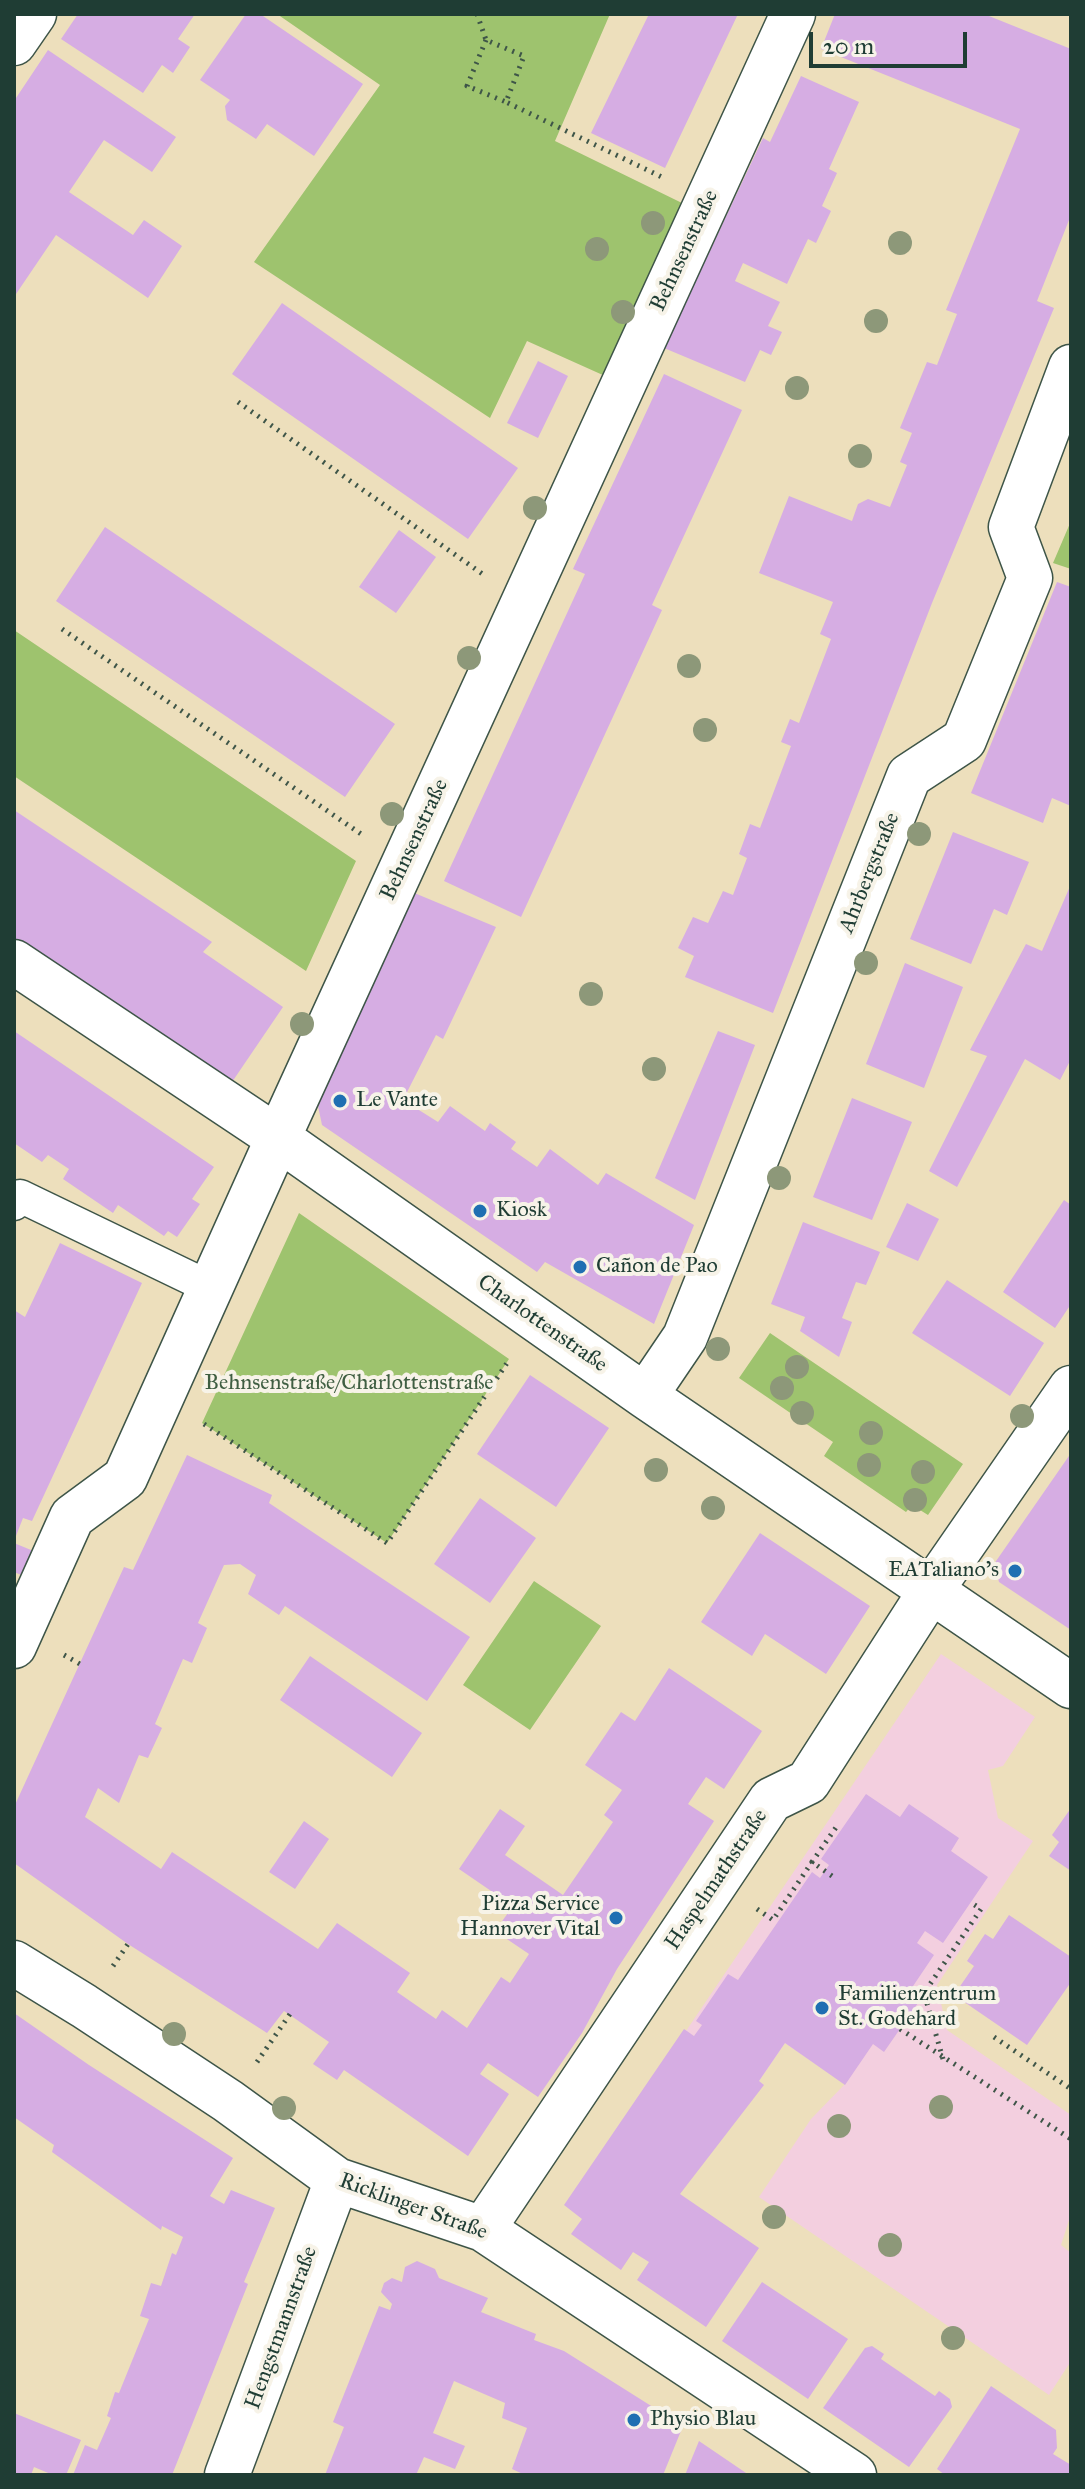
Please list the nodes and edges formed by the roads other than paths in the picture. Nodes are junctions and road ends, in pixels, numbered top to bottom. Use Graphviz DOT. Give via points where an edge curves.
graph roads {
  1 [pos="34,14"];
  2 [pos="793,14"];
  3 [pos="14,43"];
  4 [pos="1071,367"];
  5 [pos="14,962"];
  6 [pos="278,1138"];
  7 [pos="14,1204"];
  8 [pos="211,1288"];
  9 [pos="1071,1388"];
  10 [pos="645,1396"];
  11 [pos="932,1589"];
  12 [pos="14,1646"];
  13 [pos="1071,1686"];
  14 [pos="14,1963"];
  15 [pos="337,2180"];
  16 [pos="483,2229"];
  17 [pos="227,2475"];
  18 [pos="854,2475"];
  1 -- 3 [label="street"];
  2 -- 6 [label="street, Behnsenstraße"];
  4 -- 10 [label="street, Ahrbergstraße" via="1011,527 1030,578 964,740 909,776 685,1337"];
  5 -- 6 [label="street, Charlottenstraße"];
  6 -- 8 [label="street, Behnsenstraße"];
  6 -- 10 [label="street, Charlottenstraße"];
  7 -- 8 [label="lane" via="20,1196"];
  8 -- 12 [label="street, Behnsenstraße" via="125,1478 72,1517"];
  9 -- 11 [label="street, Haspelmathstraße"];
  10 -- 11 [label="street, Charlottenstraße"];
  11 -- 13 [label="street, Charlottenstraße"];
  11 -- 16 [label="street, Haspelmathstraße" via="808,1782 771,1800"];
  14 -- 15 [label="street, Ricklinger Straße" via="228,2101"];
  15 -- 16 [label="street, Ricklinger Straße"];
  15 -- 17 [label="street, Hengstmannstraße"];
  16 -- 18 [label="street, Ricklinger Straße"];
}
